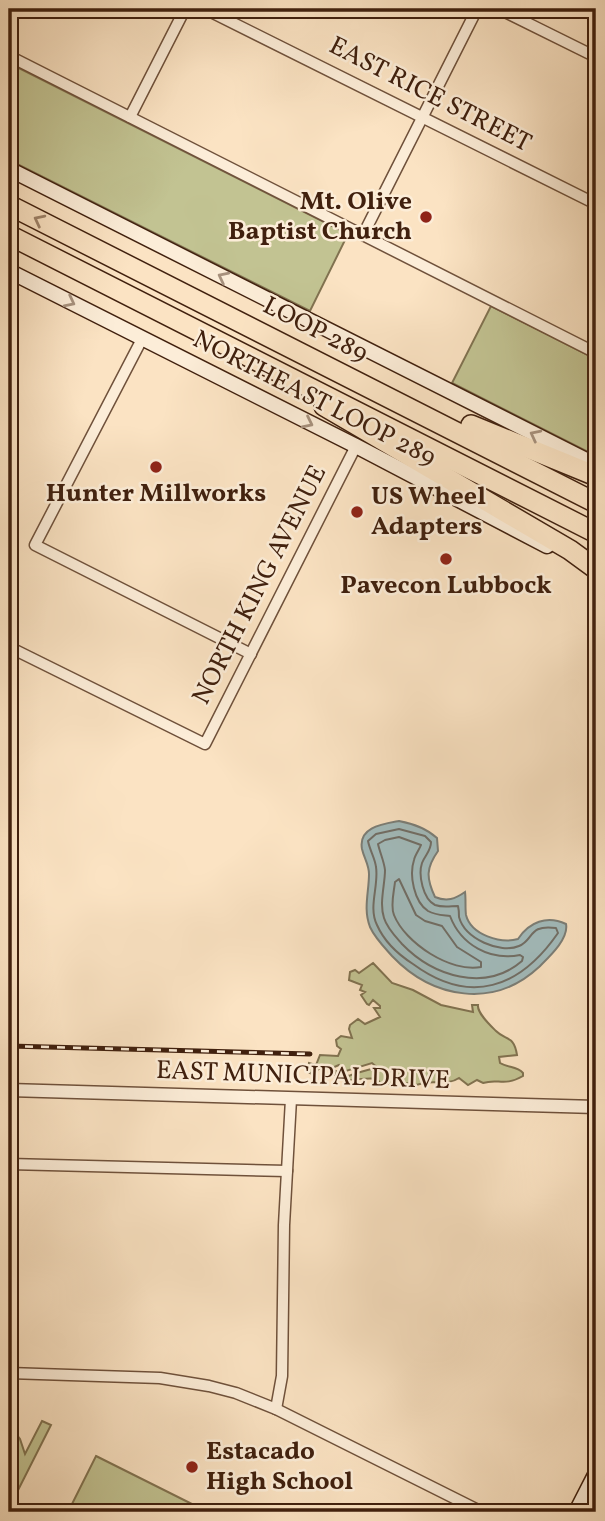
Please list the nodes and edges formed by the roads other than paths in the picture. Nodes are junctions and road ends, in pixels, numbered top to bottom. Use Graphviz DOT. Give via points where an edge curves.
graph roads {
  1 [pos="185,9"];
  2 [pos="205,9"];
  3 [pos="477,9"];
  4 [pos="499,9"];
  5 [pos="9,56"];
  6 [pos="596,57"];
  7 [pos="130,117"];
  8 [pos="423,117"];
  9 [pos="9,169"];
  10 [pos="596,204"];
  11 [pos="9,205"];
  12 [pos="9,235"];
  13 [pos="363,235"];
  14 [pos="9,271"];
  15 [pos="209,306"];
  16 [pos="206,335"];
  17 [pos="142,339"];
  18 [pos="596,353"];
  19 [pos="356,446"];
  20 [pos="596,465"];
  21 [pos="596,476"];
  22 [pos="596,503"];
  23 [pos="596,533"];
  24 [pos="596,570"];
  25 [pos="9,647"];
  26 [pos="251,654"];
  27 [pos="9,1090"];
  28 [pos="291,1099"];
  29 [pos="596,1107"];
  30 [pos="9,1164"];
  31 [pos="287,1171"];
  32 [pos="9,1373"];
  33 [pos="276,1409"];
  34 [pos="596,1473"];
  35 [pos="482,1512"];
  36 [pos="576,1512"];
  1 -- 7 [label="street"];
  2 -- 8 [label="street, EAST RICE STREET"];
  3 -- 8 [label="street"];
  4 -- 6 [label="street"];
  5 -- 7 [label="street"];
  7 -- 13 [label="street"];
  8 -- 10 [label="street, EAST RICE STREET"];
  8 -- 13 [label="street"];
  20 -- 9 [label="main road, one-way"];
  15 -- 11 [label="highway, LOOP 289, one-way"];
  12 -- 16 [label="highway, LOOP 289"];
  13 -- 18 [label="street"];
  14 -- 17 [label="main road, NORTHEAST LOOP 289, one-way"];
  15 -- 21 [label="highway"];
  15 -- 22 [label="highway, LOOP 289"];
  16 -- 23 [label="highway, LOOP 289"];
  16 -- 24 [label="highway"];
  17 -- 19 [label="main road, NORTHEAST LOOP 289, one-way"];
  17 -- 26 [label="street" via="35,545"];
  19 -- 24 [label="main road, NORTHEAST LOOP 289"];
  19 -- 26 [label="street, NORTH KING AVENUE"];
  25 -- 26 [label="street, NORTH KING AVENUE" via="205,744"];
  27 -- 28 [label="street, EAST MUNICIPAL DRIVE"];
  28 -- 29 [label="street, EAST MUNICIPAL DRIVE"];
  28 -- 31 [label="street"];
  30 -- 31 [label="street"];
  31 -- 33 [label="street" via="282,1376"];
  32 -- 33 [label="street" via="160,1378 223,1390"];
  33 -- 35 [label="street"];
  34 -- 36 [label="main road"];
}
